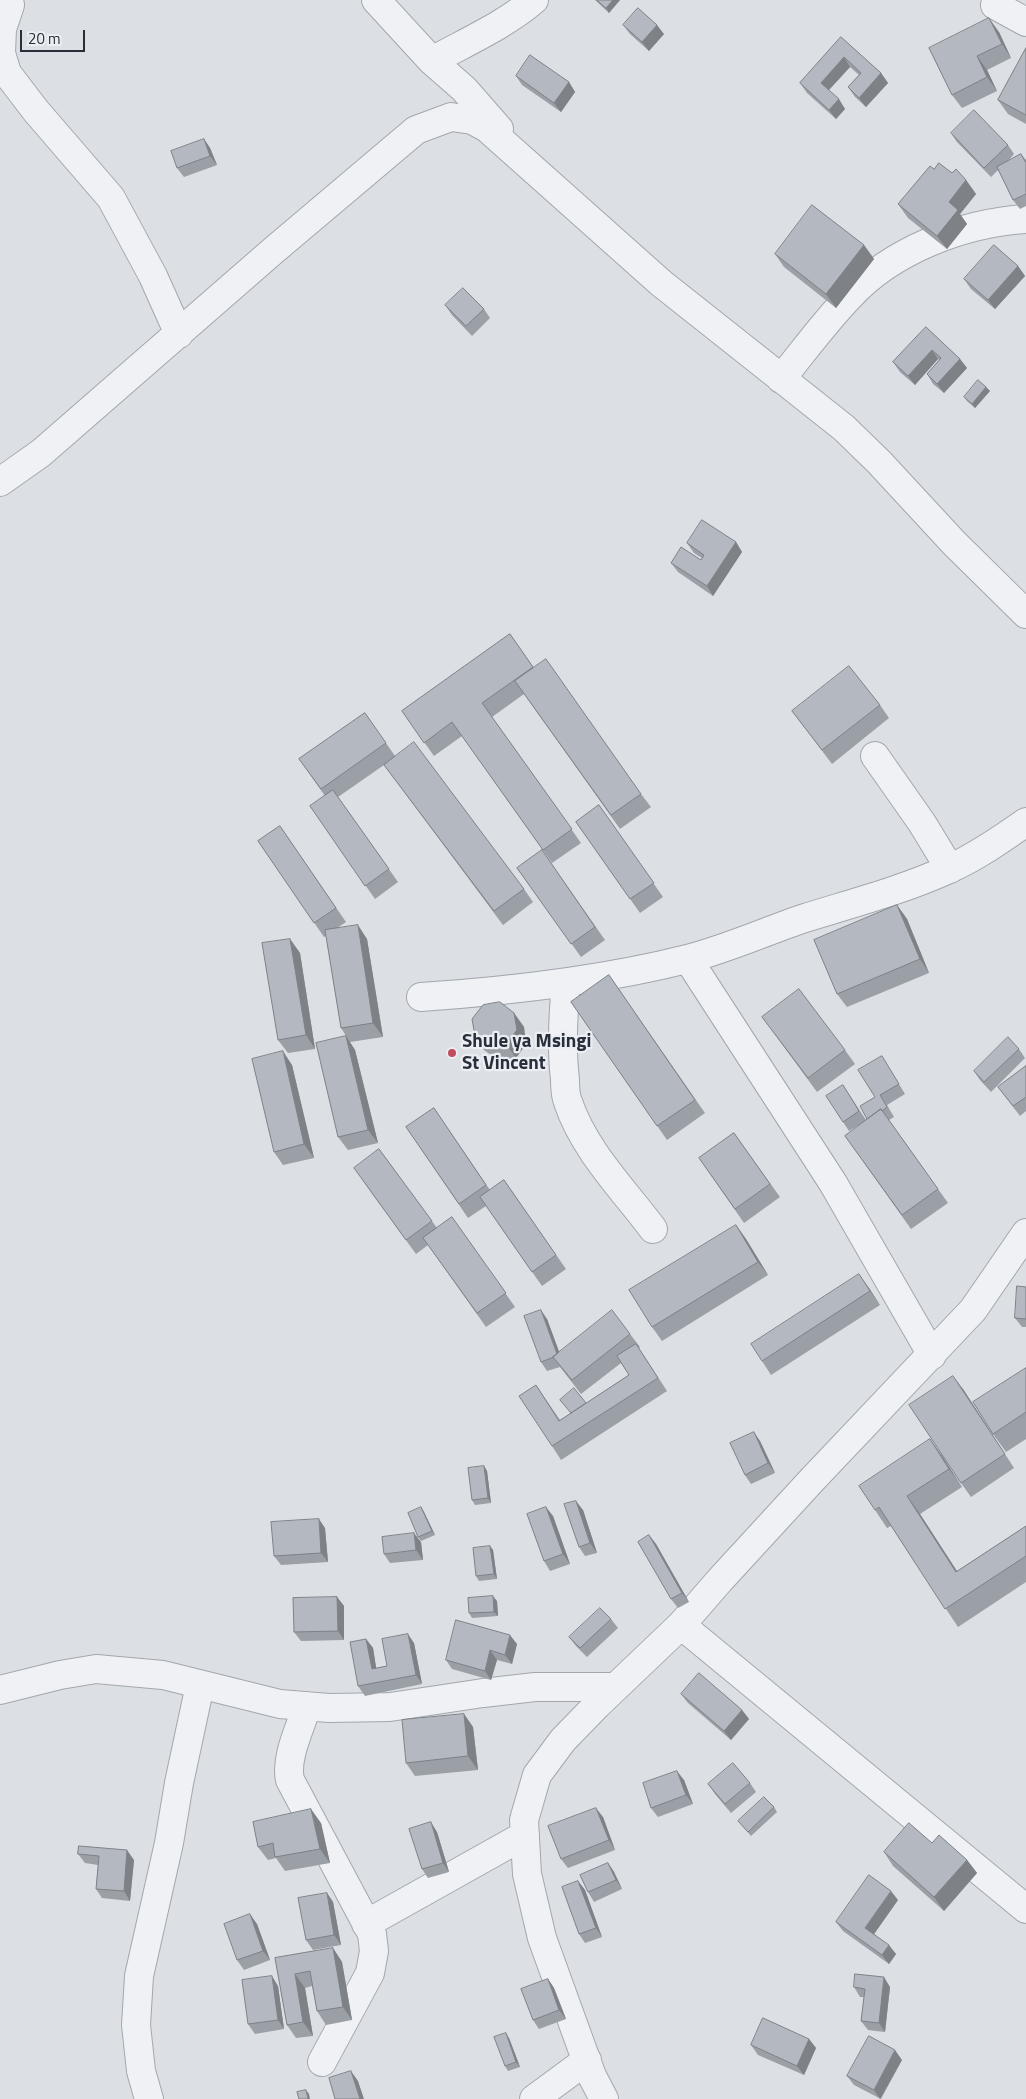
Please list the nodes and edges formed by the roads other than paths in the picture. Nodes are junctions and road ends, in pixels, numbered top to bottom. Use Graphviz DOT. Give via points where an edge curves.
graph roads {
  1 [pos="10,0"];
  2 [pos="376,0"];
  3 [pos="534,0"];
  4 [pos="995,5"];
  5 [pos="1026,22"];
  6 [pos="432,61"];
  7 [pos="524,161"];
  8 [pos="1026,219"];
  9 [pos="179,334"];
  10 [pos="781,380"];
  11 [pos="2,475"];
  12 [pos="1026,614"];
  13 [pos="875,756"];
  14 [pos="1026,822"];
  15 [pos="950,869"];
  16 [pos="688,959"];
  17 [pos="566,983"];
  18 [pos="421,998"];
  19 [pos="653,1229"];
  20 [pos="1026,1233"];
  21 [pos="932,1355"];
  22 [pos="681,1625"];
  23 [pos="200,1684"];
  24 [pos="615,1687"];
  25 [pos="0,1690"];
  26 [pos="307,1706"];
  27 [pos="525,1834"];
  28 [pos="1026,1910"];
  29 [pos="366,1924"];
  30 [pos="587,2060"];
  31 [pos="322,2062"];
  32 [pos="149,2099"];
  33 [pos="534,2099"];
  34 [pos="604,2099"];
  1 -- 9 [label="street" via="2,29 1,53 7,73 111,198 153,276"];
  2 -- 6 [label="street"];
  3 -- 6 [label="street"];
  4 -- 5 [label="street"];
  6 -- 7 [label="street" via="464,89"];
  7 -- 9 [label="street" via="487,128 472,120 451,117 416,130"];
  7 -- 10 [label="street" via="661,283"];
  8 -- 10 [label="street" via="982,225 947,236 906,253 882,268 849,297"];
  9 -- 11 [label="street" via="41,453"];
  10 -- 12 [label="street" via="844,428"];
  13 -- 15 [label="street"];
  14 -- 15 [label="street"];
  15 -- 16 [label="street"];
  16 -- 17 [label="street"];
  16 -- 21 [label="street" via="833,1183"];
  17 -- 18 [label="street"];
  17 -- 19 [label="street" via="562,1062 567,1100 578,1126 598,1157"];
  20 -- 21 [label="street" via="973,1310"];
  21 -- 22 [label="street"];
  22 -- 24 [label="street"];
  22 -- 28 [label="street"];
  23 -- 25 [label="street" via="163,1675 96,1669"];
  23 -- 26 [label="street" via="280,1704"];
  23 -- 32 [label="street" via="139,1976 136,2025"];
  24 -- 26 [label="street" via="535,1687 390,1707"];
  24 -- 27 [label="street" via="563,1740 537,1775 524,1820"];
  26 -- 29 [label="street" via="289,1762 290,1780"];
  27 -- 29 [label="street"];
  27 -- 30 [label="street" via="527,1874 542,1938"];
  29 -- 31 [label="street" via="372,1934 374,1951 370,1973"];
  30 -- 33 [label="street"];
  30 -- 34 [label="street"];
}
